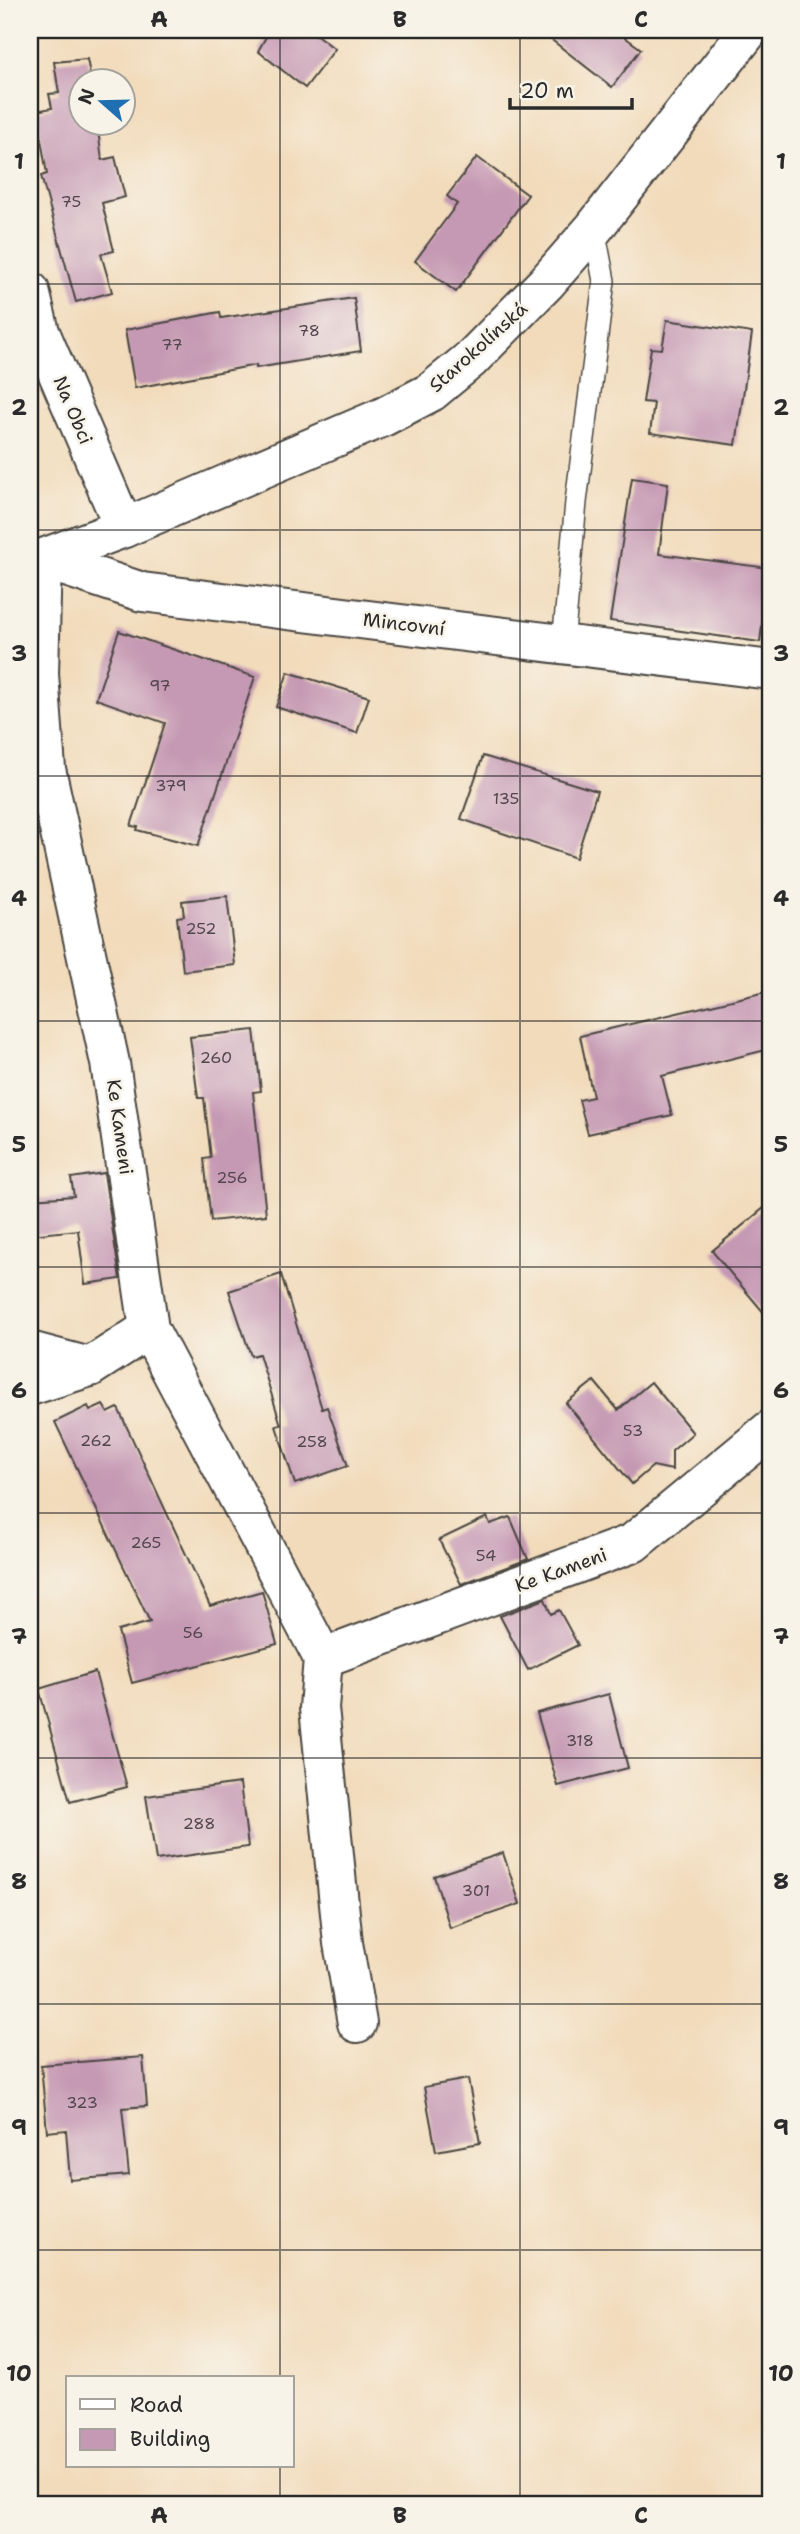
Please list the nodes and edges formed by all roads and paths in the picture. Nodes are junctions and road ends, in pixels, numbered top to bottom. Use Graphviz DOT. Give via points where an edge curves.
graph roads {
  1 [pos="749,30"];
  2 [pos="594,228"];
  3 [pos="30,291"];
  4 [pos="124,527"];
  5 [pos="36,561"];
  6 [pos="563,644"];
  7 [pos="770,670"];
  8 [pos="149,1329"];
  9 [pos="30,1351"];
  10 [pos="90,1367"];
  11 [pos="30,1386"];
  12 [pos="770,1430"];
  13 [pos="323,1658"];
  14 [pos="357,2023"];
  1 -- 2 [label="street, Starokolínská"];
  2 -- 4 [label="street, Starokolínská" via="471,359 431,392 383,417"];
  2 -- 6 [label="lane" via="604,281"];
  3 -- 4 [label="street, Na Obci" via="40,332"];
  4 -- 5 [label="street, Starokolínská"];
  5 -- 6 [label="street, Mincovní" via="142,592"];
  5 -- 8 [label="street, Ke Kameni" via="46,769 110,1063"];
  6 -- 7 [label="street, Mincovní"];
  8 -- 10 [label="street"];
  8 -- 13 [label="street, Ke Kameni"];
  9 -- 10 [label="street"];
  10 -- 11 [label="street"];
  12 -- 13 [label="street, Ke Kameni" via="633,1543"];
  13 -- 14 [label="street" via="319,1708 343,1943"];
}
